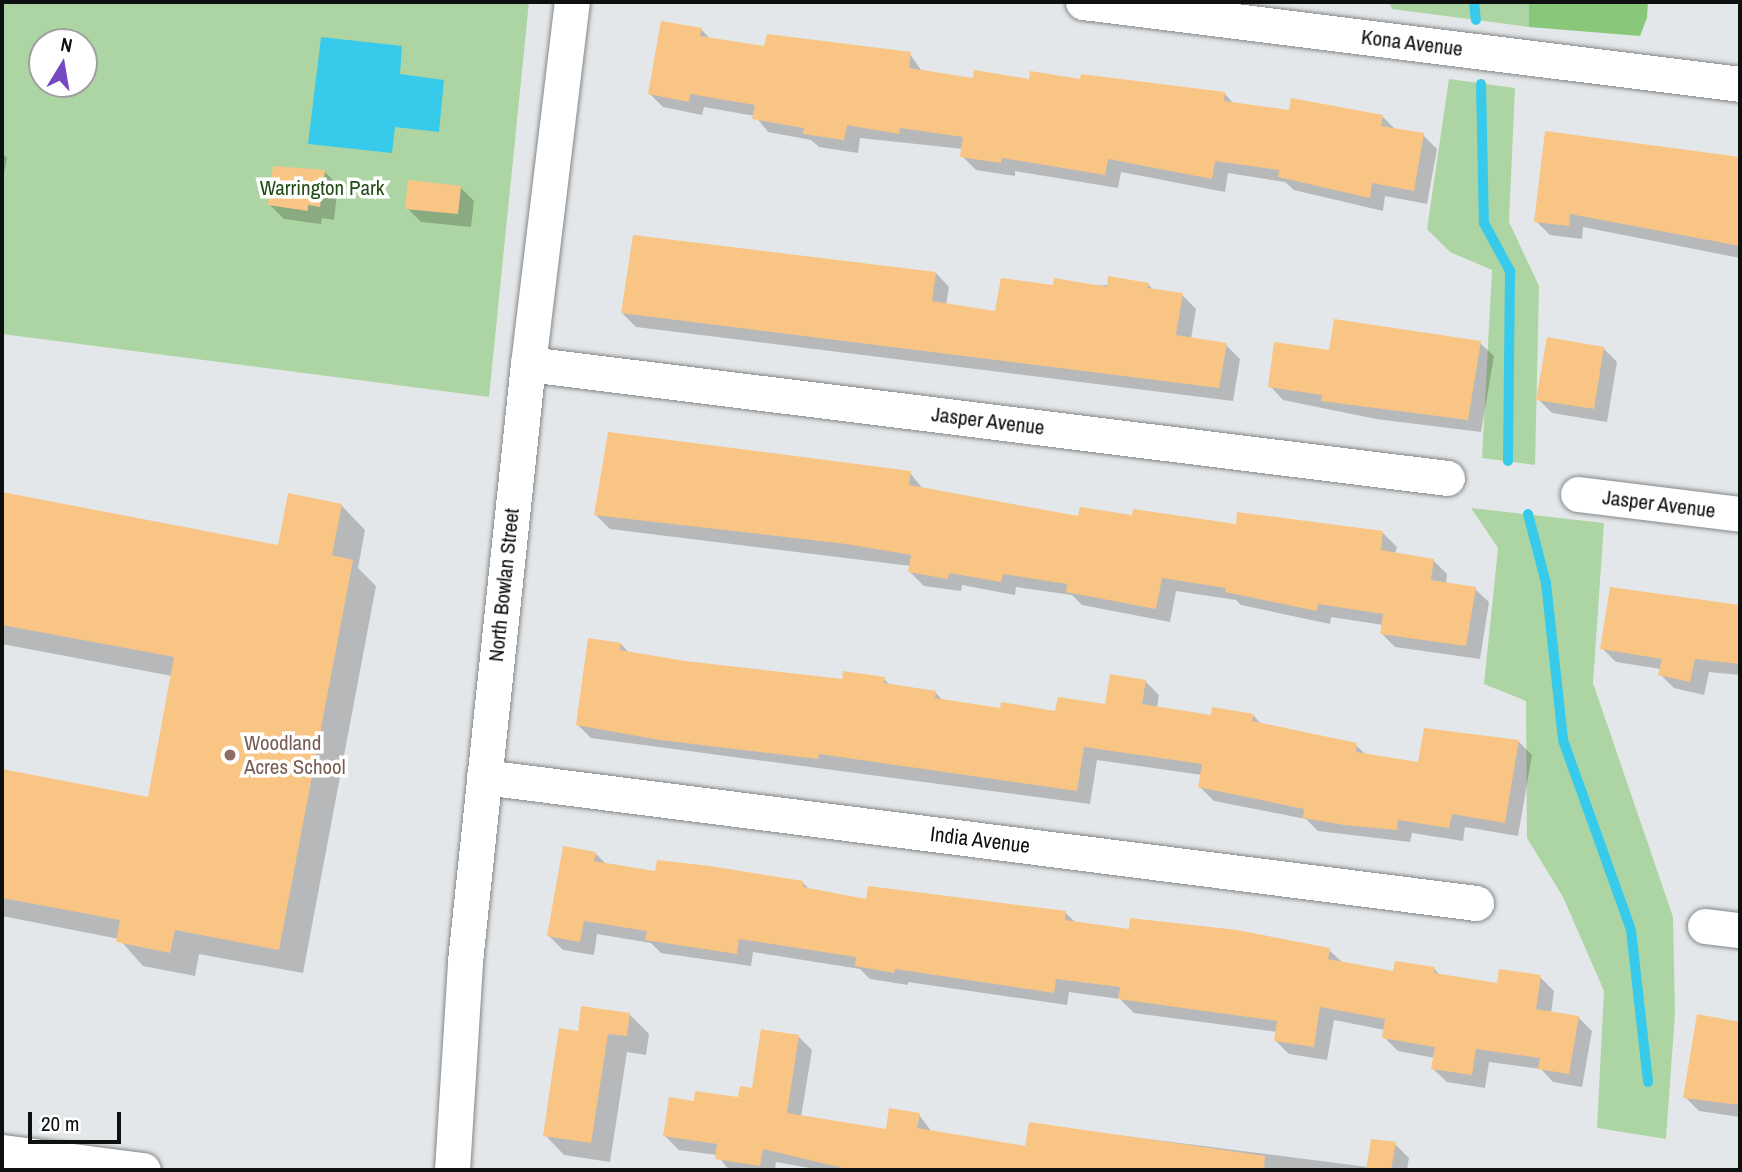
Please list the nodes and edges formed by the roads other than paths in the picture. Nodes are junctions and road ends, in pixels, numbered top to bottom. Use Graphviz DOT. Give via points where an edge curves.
graph roads {
  1 [pos="572,2"];
  2 [pos="1083,2"];
  3 [pos="1740,83"];
  4 [pos="528,364"];
  5 [pos="1447,478"];
  6 [pos="1578,494"];
  7 [pos="1740,514"];
  8 [pos="484,777"];
  9 [pos="1476,903"];
  10 [pos="1705,926"];
  11 [pos="1740,930"];
  12 [pos="2,1152"];
  13 [pos="143,1170"];
  14 [pos="452,1170"];
  1 -- 4 [label="street, North Bowlan Street"];
  2 -- 3 [label="street, Kona Avenue"];
  4 -- 5 [label="street, Jasper Avenue"];
  4 -- 8 [label="street, North Bowlan Street"];
  6 -- 7 [label="street, Jasper Avenue"];
  8 -- 9 [label="street, India Avenue"];
  8 -- 14 [label="street, North Bowlan Street" via="465,961"];
  10 -- 11 [label="street"];
  12 -- 13 [label="street"];
}
